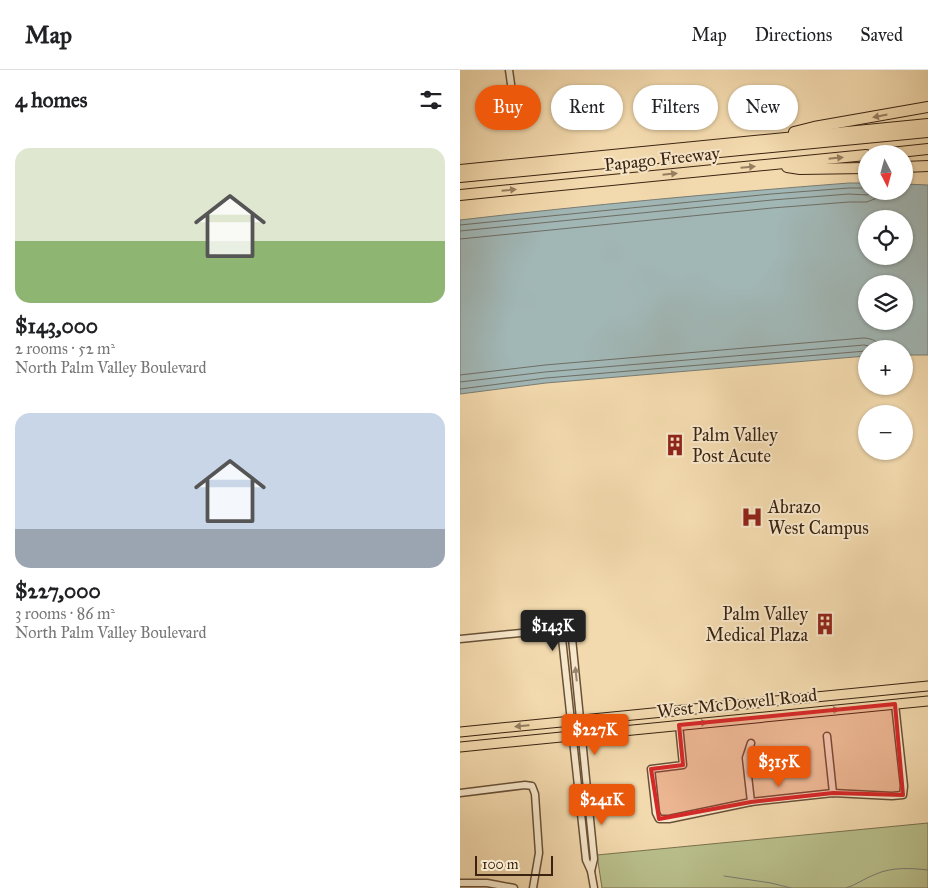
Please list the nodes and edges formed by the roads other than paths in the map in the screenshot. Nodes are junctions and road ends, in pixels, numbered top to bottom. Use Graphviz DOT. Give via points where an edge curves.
graph roads {
  1 [pos="510,70"];
  2 [pos="511,85"];
  3 [pos="928,107"];
  4 [pos="928,124"];
  5 [pos="928,132"];
  6 [pos="759,141"];
  7 [pos="928,149"];
  8 [pos="913,151"];
  9 [pos="858,156"];
  10 [pos="771,164"];
  11 [pos="928,166"];
  12 [pos="913,167"];
  13 [pos="858,168"];
  14 [pos="460,170"];
  15 [pos="460,177"];
  16 [pos="460,195"];
  17 [pos="561,629"];
  18 [pos="460,639"];
  19 [pos="928,686"];
  20 [pos="928,701"];
  21 [pos="895,704"];
  22 [pos="581,720"];
  23 [pos="570,722"];
  24 [pos="679,725"];
  25 [pos="460,732"];
  26 [pos="578,735"];
  27 [pos="827,736"];
  28 [pos="751,743"];
  29 [pos="460,746"];
  30 [pos="460,793"];
  31 [pos="833,793"];
  32 [pos="751,802"];
  33 [pos="460,883"];
  34 [pos="514,888"];
  35 [pos="533,888"];
  36 [pos="594,888"];
  1 -- 2 [label="street"];
  3 -- 6 [label="highway, one-way" via="814,127"];
  4 -- 6 [label="highway, Papago Freeway"];
  5 -- 15 [label="highway"];
  6 -- 14 [label="highway, Papago Freeway"];
  7 -- 8 [label="highway"];
  10 -- 9 [label="highway, Papago Freeway, one-way"];
  10 -- 13 [label="highway" via="800,169"];
  16 -- 10 [label="highway, Papago Freeway, one-way"];
  11 -- 12 [label="highway"];
  17 -- 18 [label="street"];
  22 -- 17 [label="street, one-way" via="571,628"];
  17 -- 23 [label="street"];
  19 -- 22 [label="main road, West McDowell Road"];
  20 -- 21 [label="main road, West McDowell Road"];
  24 -- 21 [label="main road, West McDowell Road, one-way"];
  21 -- 31 [label="street" via="903,795"];
  22 -- 23 [label="main road, West McDowell Road"];
  22 -- 26 [label="street"];
  23 -- 25 [label="main road, West McDowell Road, one-way"];
  23 -- 26 [label="street"];
  24 -- 26 [label="main road, West McDowell Road"];
  24 -- 32 [label="street" via="683,765 652,769 659,820"];
  26 -- 29 [label="main road, West McDowell Road"];
  26 -- 36 [label="street" via="594,859 591,871"];
  27 -- 31 [label="street"];
  28 -- 32 [label="street" via="746,758"];
  30 -- 35 [label="street" via="532,786 539,853"];
  31 -- 32 [label="street"];
  33 -- 34 [label="street"];
}
